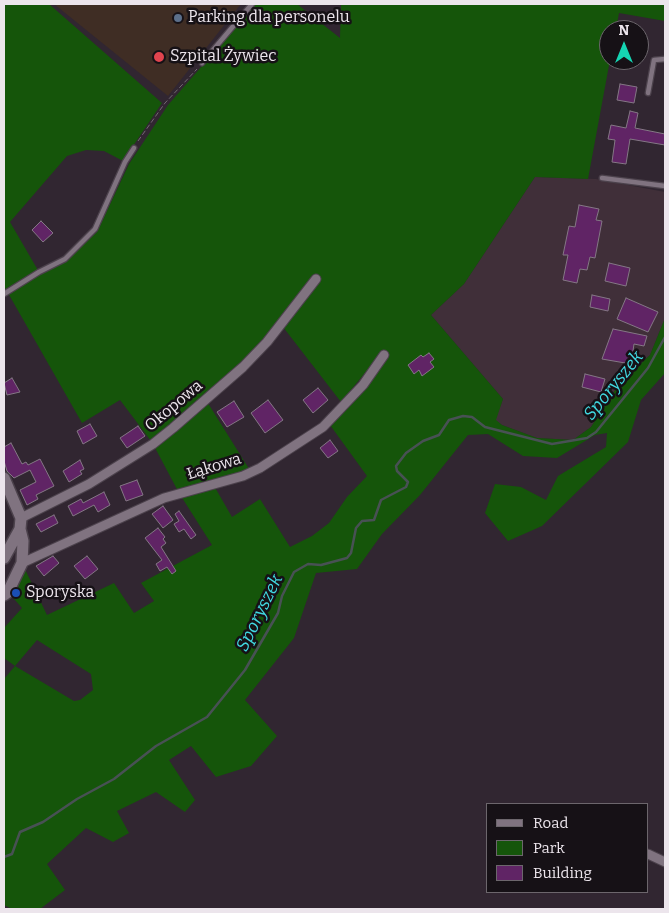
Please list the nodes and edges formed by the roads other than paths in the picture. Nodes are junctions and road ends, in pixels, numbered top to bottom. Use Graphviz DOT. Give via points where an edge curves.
graph roads {
  1 [pos="252,4"];
  2 [pos="665,59"];
  3 [pos="202,63"];
  4 [pos="648,93"];
  5 [pos="134,148"];
  6 [pos="602,178"];
  7 [pos="665,186"];
  8 [pos="316,278"];
  9 [pos="4,294"];
  10 [pos="384,355"];
  11 [pos="4,478"];
  12 [pos="20,524"];
  13 [pos="4,558"];
  14 [pos="22,563"];
  15 [pos="4,595"];
  16 [pos="649,854"];
  17 [pos="665,862"];
  1 -- 3 [label="lane"];
  2 -- 4 [label="lane" via="654,60"];
  5 -- 9 [label="lane" via="95,229 65,260"];
  6 -- 7 [label="lane"];
  8 -- 12 [label="street, Okopowa" via="249,361 173,428 153,444"];
  10 -- 14 [label="street, Łąkowa" via="363,385 323,427 260,468 243,476 164,498"];
  11 -- 12 [label="street"];
  12 -- 13 [label="street"];
  12 -- 14 [label="street"];
  14 -- 15 [label="street"];
  16 -- 17 [label="street"];
}
